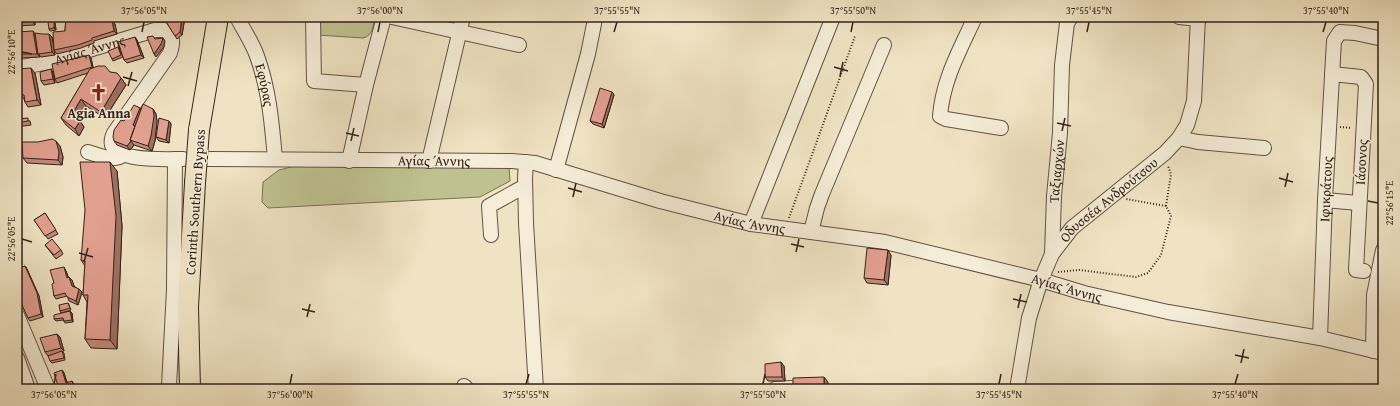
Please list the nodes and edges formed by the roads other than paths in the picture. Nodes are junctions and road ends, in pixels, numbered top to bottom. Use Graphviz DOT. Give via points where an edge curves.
graph roads {
  1 [pos="218,17"];
  2 [pos="237,17"];
  3 [pos="313,17"];
  4 [pos="384,17"];
  5 [pos="392,17"];
  6 [pos="463,17"];
  7 [pos="595,17"];
  8 [pos="833,17"];
  9 [pos="975,17"];
  10 [pos="1071,17"];
  11 [pos="1179,17"];
  12 [pos="1199,18"];
  13 [pos="154,24"];
  14 [pos="460,32"];
  15 [pos="1383,39"];
  16 [pos="518,45"];
  17 [pos="884,45"];
  18 [pos="17,68"];
  19 [pos="1332,74"];
  20 [pos="366,85"];
  21 [pos="1001,128"];
  22 [pos="1179,138"];
  23 [pos="1264,148"];
  24 [pos="88,152"];
  25 [pos="124,154"];
  26 [pos="207,159"];
  27 [pos="275,159"];
  28 [pos="349,161"];
  29 [pos="429,161"];
  30 [pos="526,162"];
  31 [pos="556,170"];
  32 [pos="526,186"];
  33 [pos="1325,200"];
  34 [pos="1358,203"];
  35 [pos="751,224"];
  36 [pos="811,232"];
  37 [pos="491,235"];
  38 [pos="1383,250"];
  39 [pos="1052,254"];
  40 [pos="1364,270"];
  41 [pos="1042,277"];
  42 [pos="17,315"];
  43 [pos="1320,338"];
  44 [pos="1378,352"];
  45 [pos="17,358"];
  46 [pos="169,386"];
  47 [pos="791,388"];
  48 [pos="28,389"];
  49 [pos="48,389"];
  50 [pos="190,389"];
  51 [pos="536,389"];
  52 [pos="775,389"];
  53 [pos="1017,389"];
  1 -- 50 [label="highway, Corinth Southern Bypass, bridge" via="199,130 195,183 188,306"];
  2 -- 27 [label="street, Εφύρας" via="257,54 268,91"];
  3 -- 20 [label="street" via="314,81"];
  4 -- 20 [label="street"];
  5 -- 14 [label="street"];
  6 -- 14 [label="street"];
  7 -- 31 [label="street" via="588,54"];
  8 -- 35 [label="street"];
  9 -- 21 [label="street" via="947,77 940,116"];
  10 -- 39 [label="street, Ταξιαρχών" via="1067,23 1062,65"];
  11 -- 12 [label="street"];
  12 -- 22 [label="street, Οδυσσέα Ανδρούτσου" via="1194,101 1187,125"];
  13 -- 18 [label="street, Αγίας Άννης" via="50,62"];
  13 -- 25 [label="street, Αγίας Άννης" via="169,32 173,43 170,53 114,133 112,145 115,150"];
  14 -- 16 [label="street"];
  14 -- 29 [label="street"];
  15 -- 19 [label="street, Ιφικράτους" via="1340,32 1334,40"];
  17 -- 36 [label="street" via="822,194"];
  19 -- 33 [label="street, Ιφικράτους"];
  19 -- 34 [label="street, Ιάσονος" via="1361,77 1366,84"];
  20 -- 28 [label="street"];
  22 -- 23 [label="street"];
  22 -- 39 [label="street, Οδυσσέα Ανδρούτσου" via="1165,153 1072,228"];
  24 -- 25 [label="street" via="107,158 120,157"];
  25 -- 46 [label="street" via="140,158 179,159"];
  26 -- 27 [label="street, Αγίας Άννης"];
  27 -- 28 [label="street, Αγίας Άννης"];
  28 -- 29 [label="street, Αγίας Άννης"];
  29 -- 30 [label="street, Αγίας Άννης"];
  30 -- 31 [label="street, Αγίας Άννης"];
  30 -- 32 [label="street"];
  31 -- 35 [label="street, Αγίας Άννης"];
  32 -- 37 [label="street" via="489,206"];
  32 -- 51 [label="street"];
  33 -- 34 [label="street"];
  33 -- 43 [label="street, Ιφικράτους"];
  34 -- 40 [label="street, Ιάσονος" via="1356,270"];
  35 -- 36 [label="street, Αγίας Άννης"];
  36 -- 41 [label="street, Αγίας Άννης" via="885,242"];
  38 -- 44 [label="street" via="1374,295"];
  39 -- 41 [label="street, Οδυσσέα Ανδρούτσου"];
  41 -- 43 [label="street, Αγίας Άννης" via="1084,293 1168,312"];
  41 -- 53 [label="street, Οδυσσέα Ανδρούτσου" via="1029,318"];
  42 -- 49 [label="street"];
  43 -- 44 [label="street, Αγίας Άννης"];
  45 -- 48 [label="street"];
  47 -- 52 [label="street"];
}
